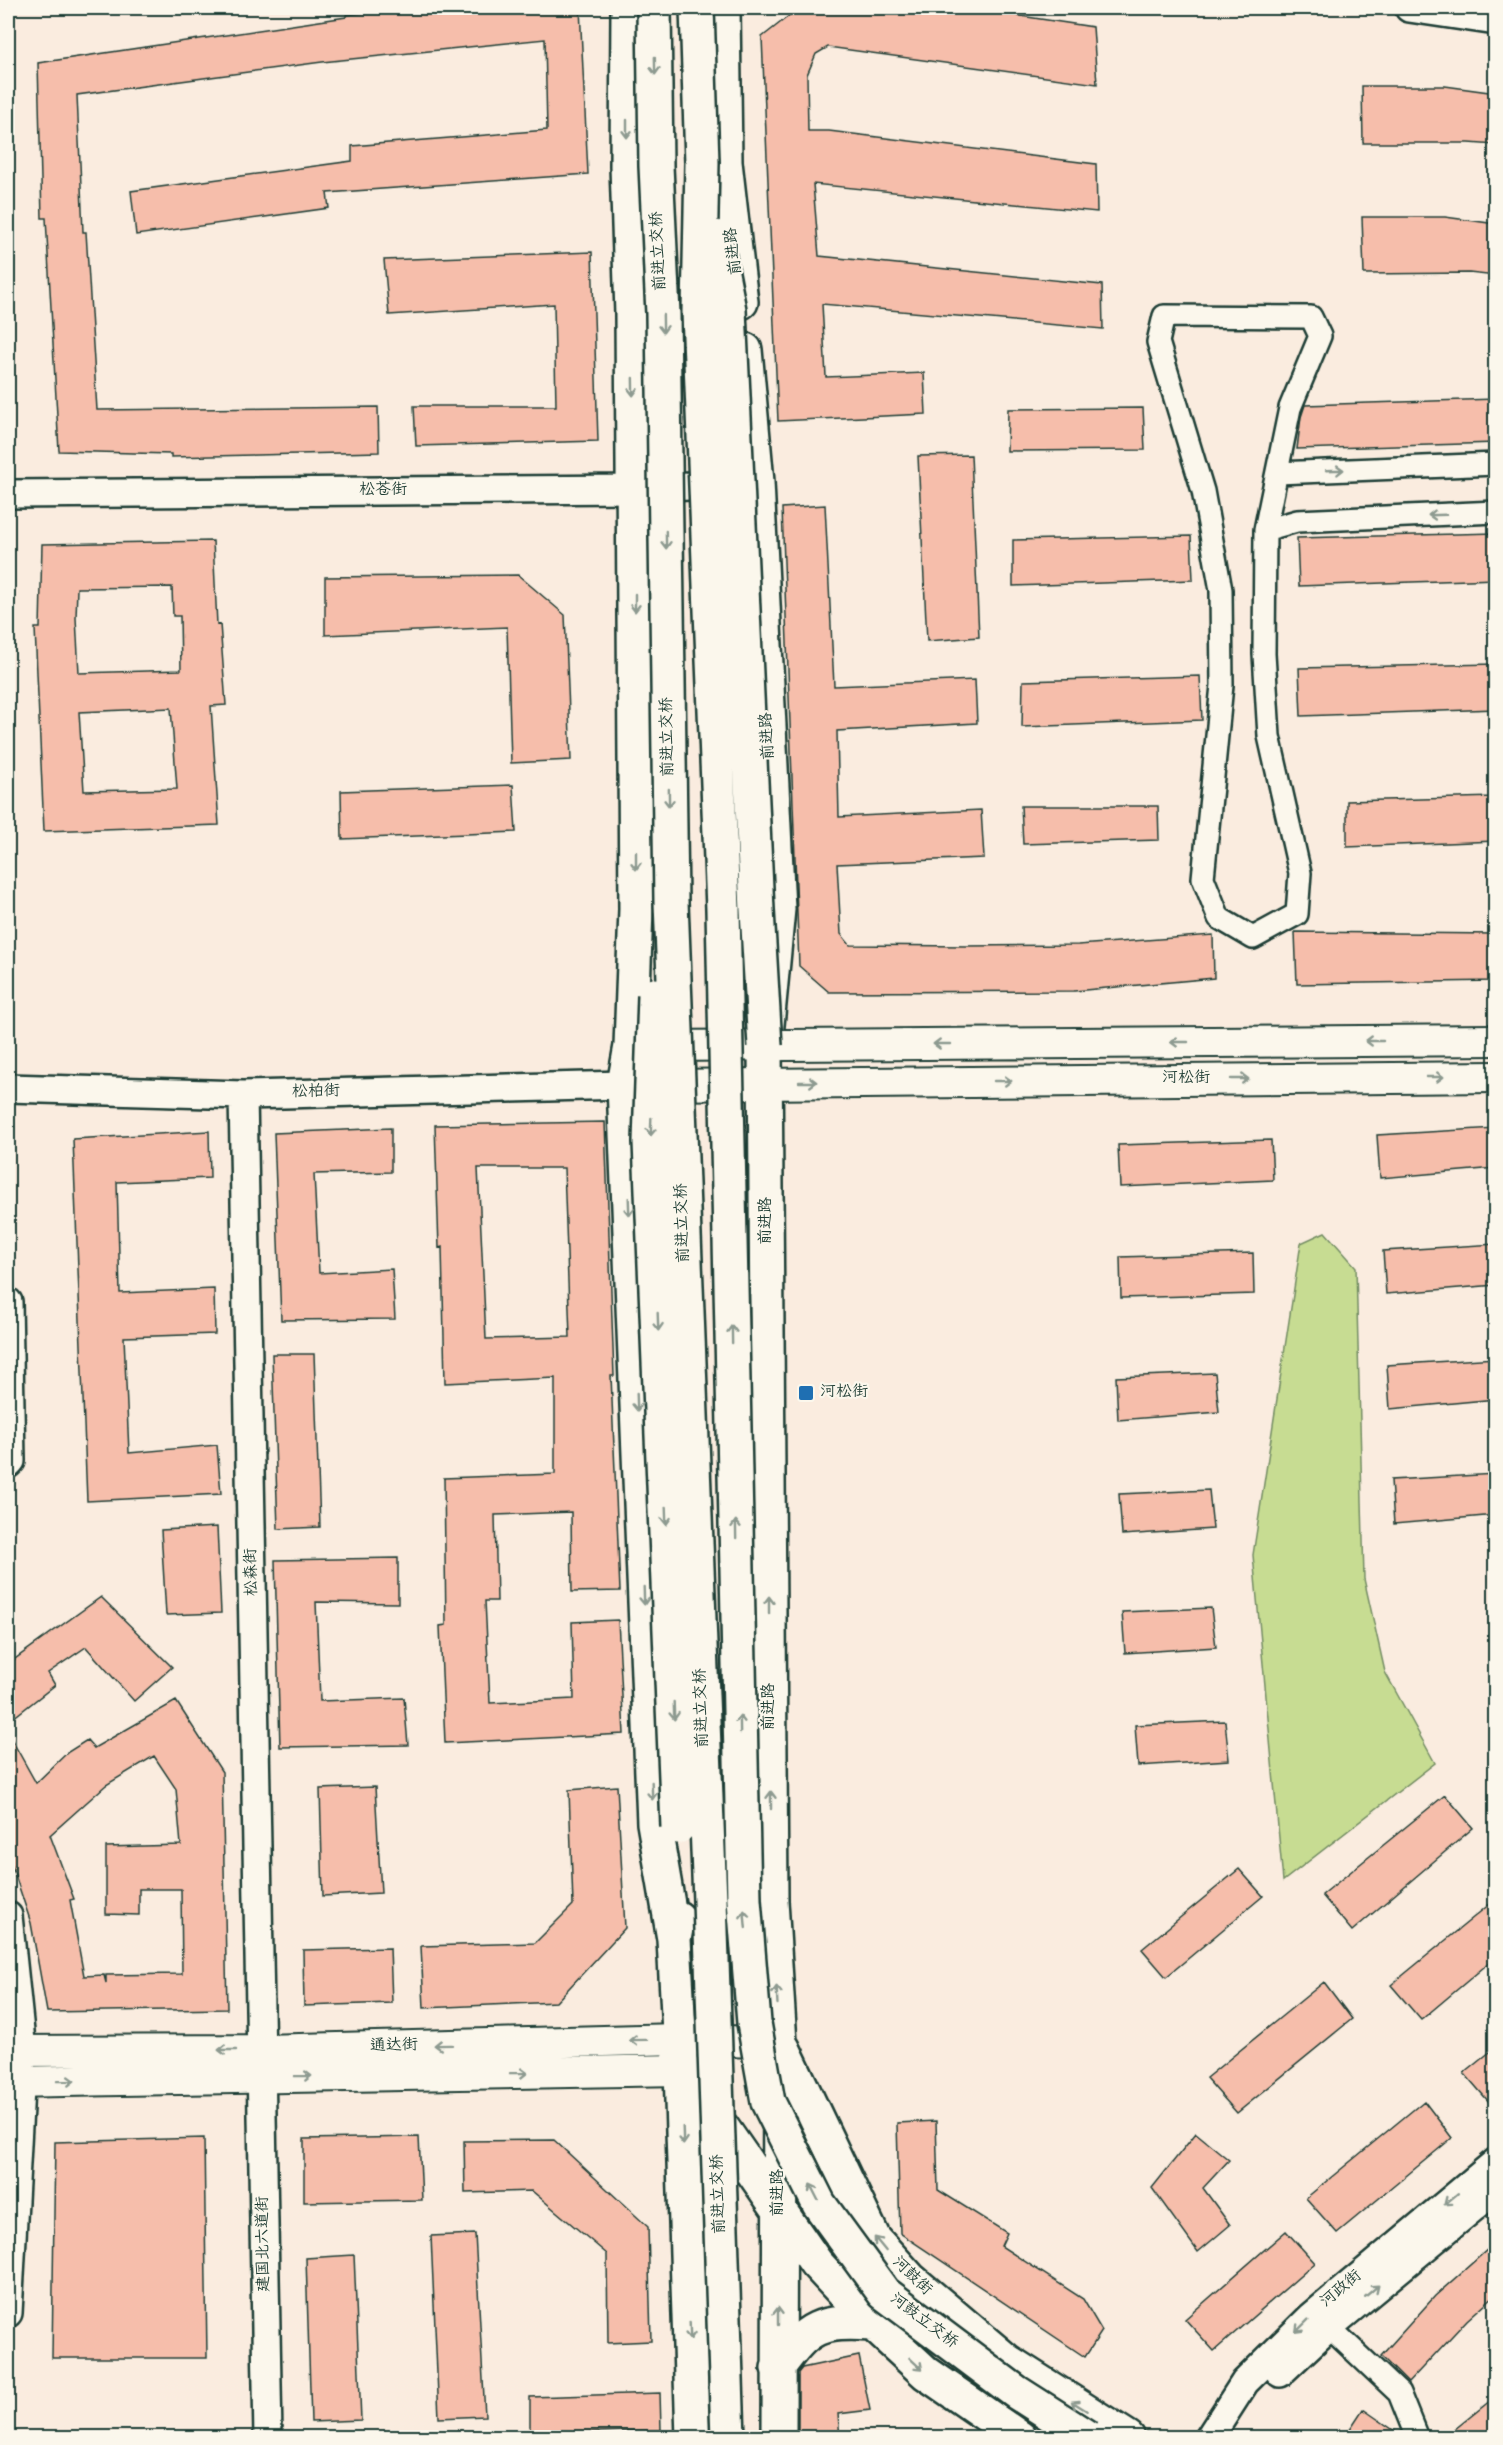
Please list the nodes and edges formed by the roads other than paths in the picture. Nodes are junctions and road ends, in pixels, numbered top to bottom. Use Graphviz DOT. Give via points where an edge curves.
graph roads {
  1 [pos="628,8"];
  2 [pos="654,8"];
  3 [pos="698,8"];
  4 [pos="723,8"];
  5 [pos="1409,8"];
  6 [pos="1496,21"];
  7 [pos="702,164"];
  8 [pos="1496,464"];
  9 [pos="1277,473"];
  10 [pos="758,482"];
  11 [pos="634,489"];
  12 [pos="8,494"];
  13 [pos="1496,512"];
  14 [pos="1265,530"];
  15 [pos="671,902"];
  16 [pos="1496,1040"];
  17 [pos="631,1046"];
  18 [pos="765,1046"];
  19 [pos="1496,1077"];
  20 [pos="766,1082"];
  21 [pos="624,1085"];
  22 [pos="8,1088"];
  23 [pos="243,1095"];
  24 [pos="8,1302"];
  25 [pos="8,1464"];
  26 [pos="8,1916"];
  27 [pos="674,1939"];
  28 [pos="780,2043"];
  29 [pos="15,2051"];
  30 [pos="680,2054"];
  31 [pos="263,2064"];
  32 [pos="14,2082"];
  33 [pos="1496,2162"];
  34 [pos="1496,2189"];
  35 [pos="779,2210"];
  36 [pos="8,2313"];
  37 [pos="873,2324"];
  38 [pos="1329,2327"];
  39 [pos="777,2368"];
  40 [pos="268,2438"];
  41 [pos="693,2438"];
  42 [pos="728,2438"];
  43 [pos="779,2438"];
  44 [pos="1020,2438"];
  45 [pos="1088,2438"];
  46 [pos="1128,2438"];
  47 [pos="1209,2438"];
  48 [pos="1230,2438"];
  49 [pos="1417,2438"];
  1 -- 11 [label="highway, one-way"];
  2 -- 15 [label="highway, 前进立交桥, one-way, bridge"];
  3 -- 7 [label="highway, bridge"];
  4 -- 10 [label="highway, 前进路" via="725,162"];
  5 -- 6 [label="street"];
  7 -- 18 [label="highway, bridge" via="729,310"];
  45 -- 7 [label="highway, 河鼓立交桥, one-way, bridge" via="1016,2392 884,2293 819,2204 768,2102 754,2023 744,1900 723,909 699,312"];
  9 -- 8 [label="street, one-way"];
  9 -- 14 [label="street"];
  9 -- 14 [label="street" via="1290,408 1320,336 1311,316 1164,316 1158,342 1203,491 1221,590 1222,685 1203,878 1219,918 1253,938 1297,914 1300,873 1269,736 1264,654"];
  10 -- 11 [label="street, 松苍街"];
  10 -- 18 [label="highway, 前进路" via="778,909"];
  11 -- 12 [label="street, 松苍街"];
  11 -- 17 [label="highway, one-way" via="636,909"];
  13 -- 14 [label="street, one-way" via="1297,521"];
  15 -- 27 [label="highway, one-way, bridge" via="654,996 650,1142 681,1901"];
  15 -- 42 [label="highway, 前进立交桥, bridge"];
  16 -- 18 [label="main road, one-way"];
  17 -- 18 [label="main road"];
  17 -- 21 [label="highway"];
  18 -- 20 [label="highway, 前进路"];
  20 -- 19 [label="main road, 河松街, one-way"];
  20 -- 21 [label="main road, 河松街"];
  28 -- 20 [label="highway, 前进路, one-way" via="771,1901"];
  21 -- 23 [label="street, 松柏街"];
  21 -- 27 [label="highway, one-way" via="654,1823"];
  22 -- 23 [label="street, 松柏街"];
  23 -- 31 [label="street, 松森街"];
  24 -- 25 [label="street"];
  26 -- 29 [label="street"];
  27 -- 30 [label="highway"];
  28 -- 30 [label="main road, 通达街"];
  28 -- 35 [label="highway, 前进路"];
  46 -- 28 [label="highway, 河鼓街, one-way" via="1007,2361 910,2279 874,2239"];
  31 -- 29 [label="main road, 通达街, one-way"];
  29 -- 32 [label="street"];
  30 -- 31 [label="main road, 通达街"];
  30 -- 35 [label="highway"];
  30 -- 41 [label="highway, one-way"];
  32 -- 31 [label="main road, 通达街, one-way"];
  31 -- 40 [label="street, 建国北六道街"];
  32 -- 36 [label="street"];
  33 -- 47 [label="street, 河政街, one-way" via="1311,2317 1245,2382"];
  38 -- 34 [label="street, 河政街, one-way"];
  35 -- 37 [label="highway" via="816,2263"];
  39 -- 35 [label="highway, 前进路, one-way"];
  37 -- 39 [label="highway" via="829,2325 812,2330"];
  37 -- 44 [label="highway, one-way" via="926,2373"];
  38 -- 48 [label="street, 河政街" via="1262,2391"];
  38 -- 49 [label="street" via="1399,2393"];
  39 -- 43 [label="highway, 前进路"];
}
